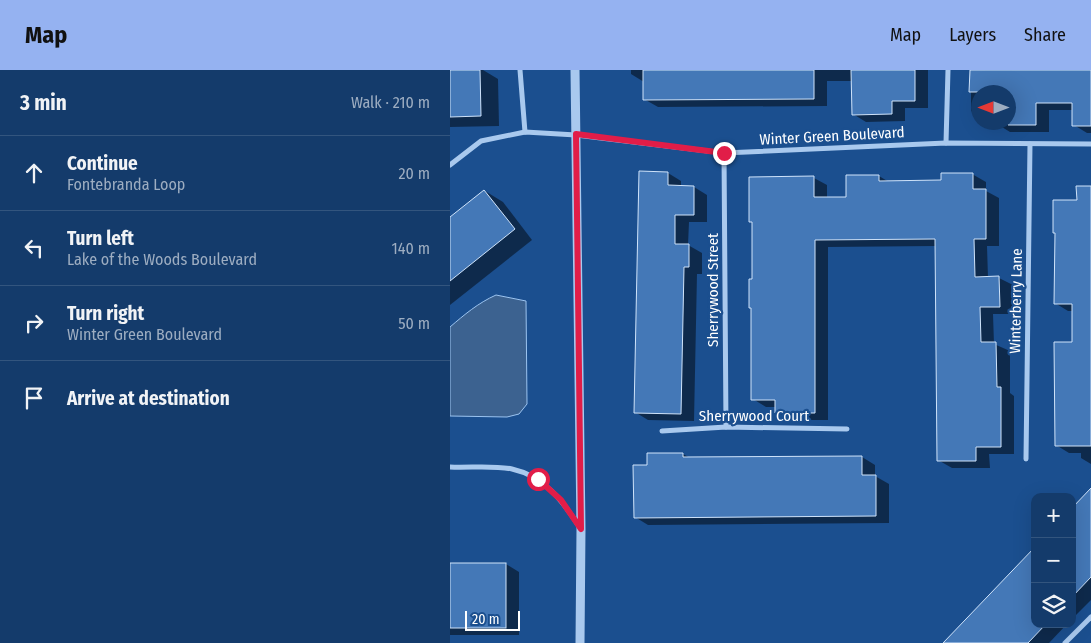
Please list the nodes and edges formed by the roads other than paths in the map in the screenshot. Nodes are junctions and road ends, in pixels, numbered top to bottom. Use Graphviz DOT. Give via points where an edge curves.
graph roads {
  1 [pos="520,70"];
  2 [pos="575,70"];
  3 [pos="948,70"];
  4 [pos="525,132"];
  5 [pos="576,134"];
  6 [pos="946,143"];
  7 [pos="1030,144"];
  8 [pos="1091,144"];
  9 [pos="724,153"];
  10 [pos="450,165"];
  11 [pos="726,427"];
  12 [pos="847,429"];
  13 [pos="662,431"];
  14 [pos="1026,459"];
  15 [pos="450,467"];
  16 [pos="581,529"];
  17 [pos="1091,617"];
  18 [pos="580,643"];
  19 [pos="1065,643"];
  1 -- 4 [label="street"];
  2 -- 5 [label="street"];
  3 -- 6 [label="street"];
  4 -- 5 [label="street, Winter Green Boulevard"];
  4 -- 10 [label="street, Winter Green Boulevard" via="481,141"];
  5 -- 9 [label="street, Winter Green Boulevard"];
  5 -- 16 [label="street"];
  6 -- 7 [label="street, Winter Green Boulevard"];
  6 -- 9 [label="street, Winter Green Boulevard"];
  7 -- 8 [label="street, Winter Green Boulevard"];
  7 -- 14 [label="street, Winterberry Lane"];
  9 -- 11 [label="street, Sherrywood Street"];
  11 -- 12 [label="street, Sherrywood Court"];
  11 -- 13 [label="street, Sherrywood Court"];
  15 -- 16 [label="street" via="513,470 528,474 561,500"];
  16 -- 18 [label="street"];
  17 -- 19 [label="street"];
}
